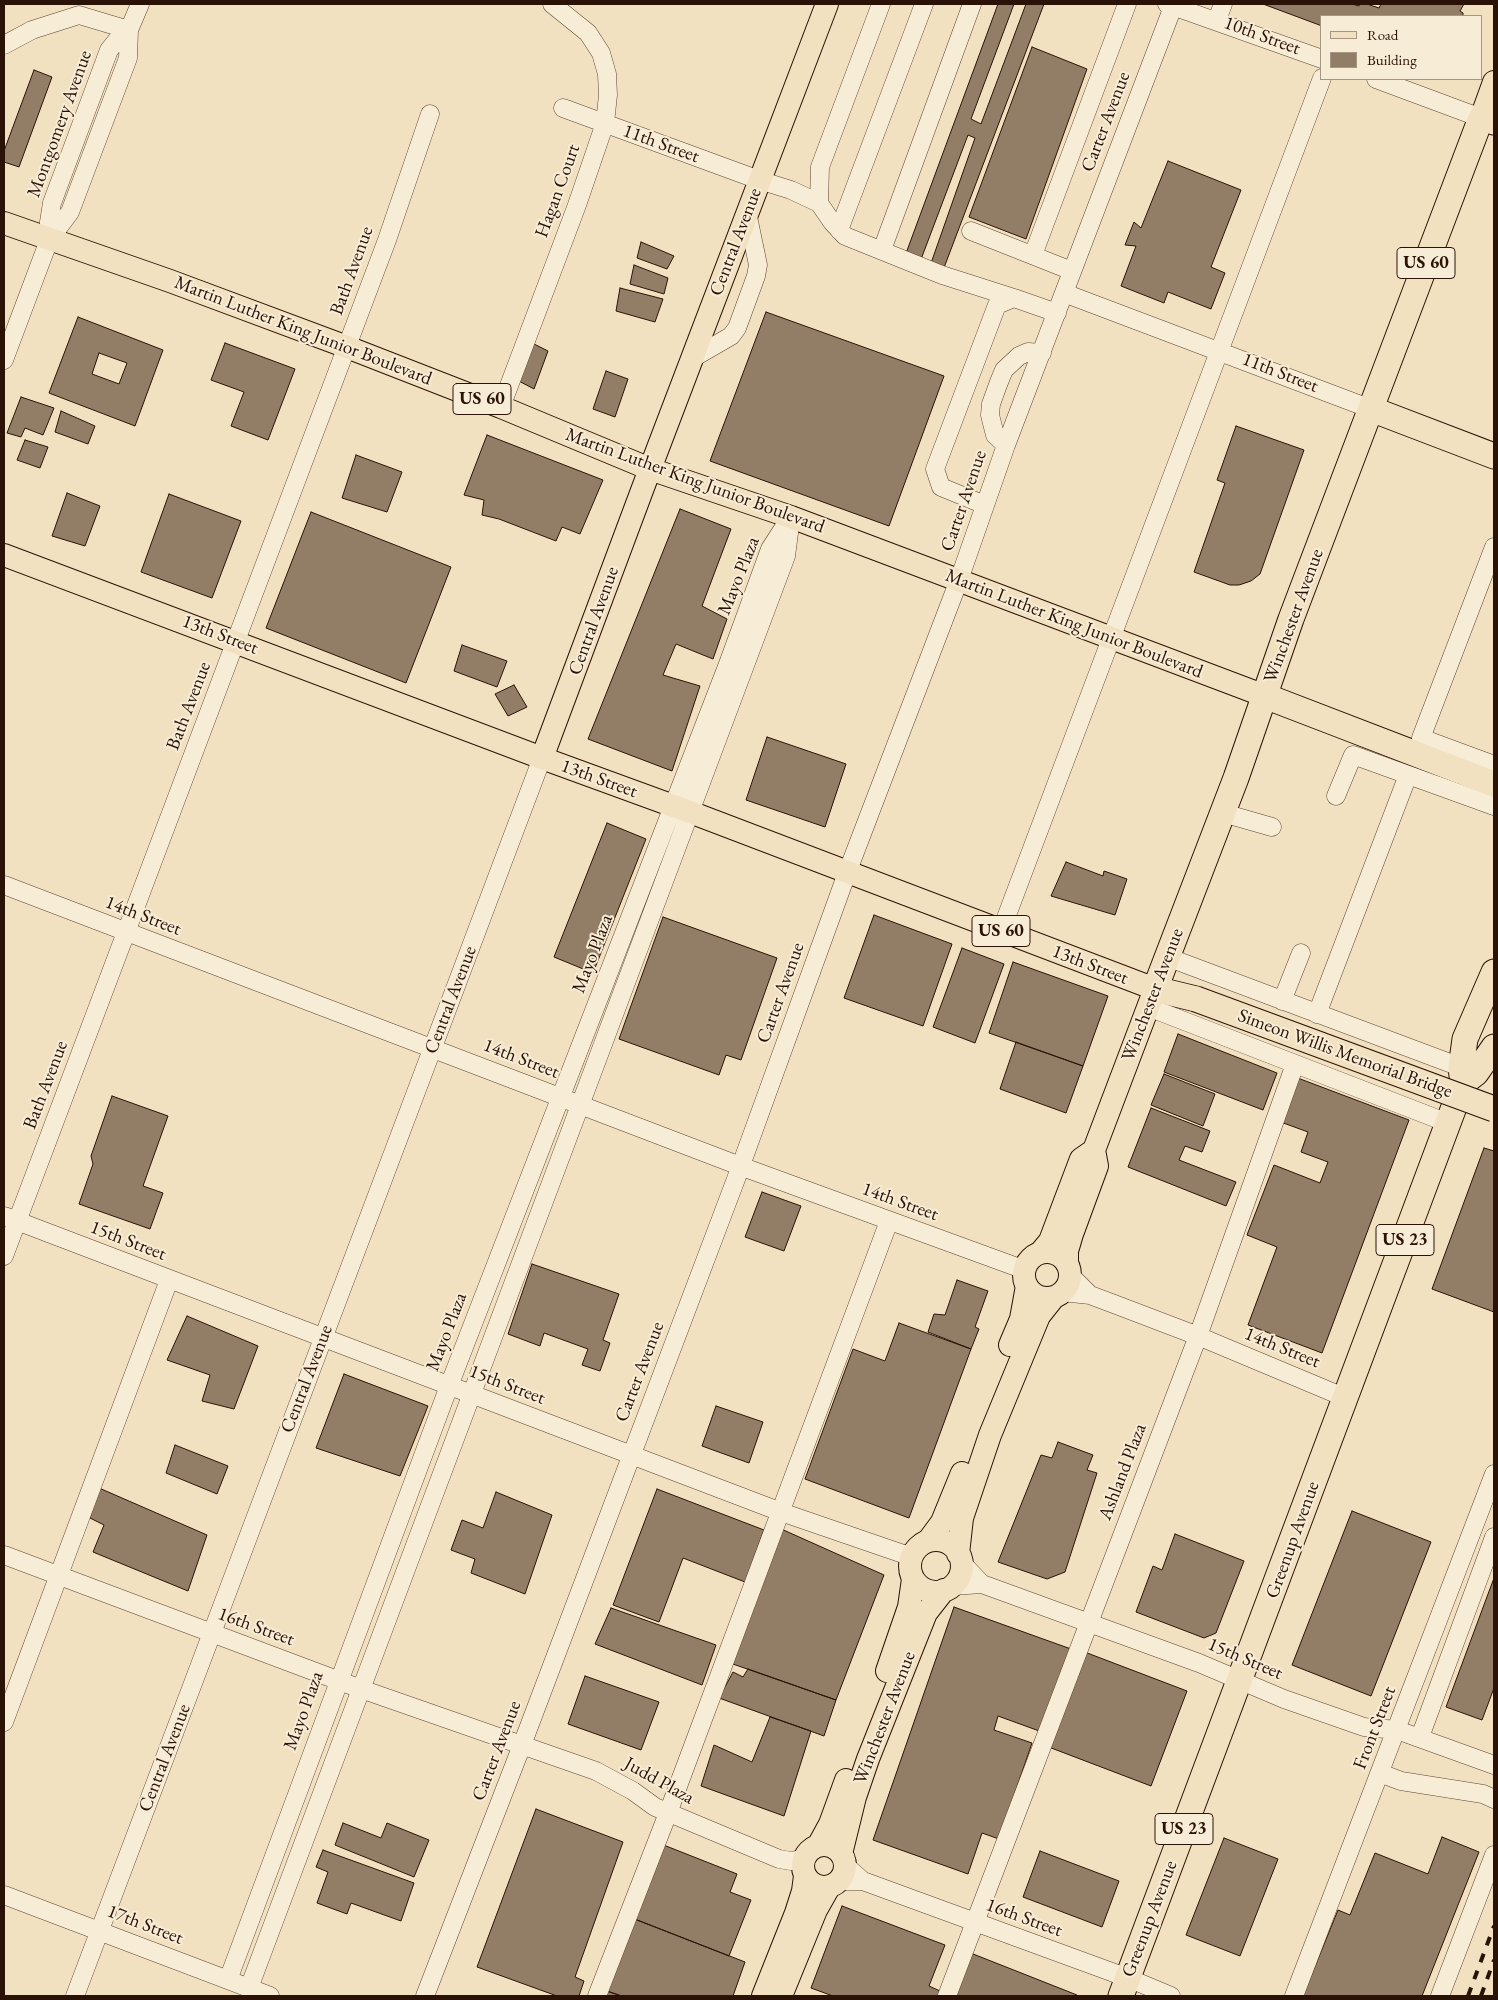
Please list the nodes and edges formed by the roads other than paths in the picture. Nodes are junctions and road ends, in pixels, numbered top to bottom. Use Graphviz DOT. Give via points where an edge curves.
graph roads {
  1 [pos="140,4"];
  2 [pos="552,4"];
  3 [pos="827,4"];
  4 [pos="880,4"];
  5 [pos="924,4"];
  6 [pos="972,4"];
  7 [pos="1127,4"];
  8 [pos="1172,4"];
  9 [pos="1220,12"];
  10 [pos="129,30"];
  11 [pos="4,45"];
  12 [pos="1320,57"];
  13 [pos="1321,80"];
  14 [pos="1379,80"];
  15 [pos="1494,82"];
  16 [pos="563,108"];
  17 [pos="430,114"];
  18 [pos="1488,120"];
  19 [pos="605,123"];
  20 [pos="759,180"];
  21 [pos="819,203"];
  22 [pos="747,211"];
  23 [pos="4,223"];
  24 [pos="839,230"];
  25 [pos="971,231"];
  26 [pos="49,240"];
  27 [pos="882,250"];
  28 [pos="1033,255"];
  29 [pos="1072,271"];
  30 [pos="1064,293"];
  31 [pos="1014,298"];
  32 [pos="1057,313"];
  33 [pos="346,347"];
  34 [pos="1218,350"];
  35 [pos="1042,352"];
  36 [pos="693,358"];
  37 [pos="4,360"];
  38 [pos="501,406"];
  39 [pos="1371,409"];
  40 [pos="1006,445"];
  41 [pos="1494,456"];
  42 [pos="650,469"];
  43 [pos="985,505"];
  44 [pos="791,516"];
  45 [pos="1494,547"];
  46 [pos="4,555"];
  47 [pos="959,580"];
  48 [pos="1111,638"];
  49 [pos="236,641"];
  50 [pos="1265,696"];
  51 [pos="542,758"];
  52 [pos="1494,764"];
  53 [pos="1408,774"];
  54 [pos="1494,784"];
  55 [pos="1336,796"];
  56 [pos="1494,806"];
  57 [pos="681,809"];
  58 [pos="1223,813"];
  59 [pos="1272,827"];
  60 [pos="848,873"];
  61 [pos="4,885"];
  62 [pos="1001,931"];
  63 [pos="126,932"];
  64 [pos="1301,953"];
  65 [pos="1167,957"];
  66 [pos="1494,972"];
  67 [pos="1151,998"];
  68 [pos="1196,999"];
  69 [pos="1282,1001"];
  70 [pos="1316,1014"];
  71 [pos="1494,1047"];
  72 [pos="432,1048"];
  73 [pos="1295,1064"];
  74 [pos="1467,1074"];
  75 [pos="561,1096"];
  76 [pos="580,1103"];
  77 [pos="1494,1109"];
  78 [pos="1448,1123"];
  79 [pos="1094,1150"];
  80 [pos="740,1166"];
  81 [pos="10,1218"];
  82 [pos="889,1221"];
  83 [pos="1040,1253"];
  84 [pos="4,1256"];
  85 [pos="1026,1278"];
  86 [pos="169,1280"];
  87 [pos="1064,1282"];
  88 [pos="1198,1336"];
  89 [pos="323,1337"];
  90 [pos="449,1386"];
  91 [pos="472,1394"];
  92 [pos="1346,1398"];
  93 [pos="631,1455"];
  94 [pos="1494,1474"];
  95 [pos="781,1512"];
  96 [pos="1494,1537"];
  97 [pos="928,1541"];
  98 [pos="4,1555"];
  99 [pos="960,1558"];
  100 [pos="912,1568"];
  101 [pos="60,1576"];
  102 [pos="982,1584"];
  103 [pos="948,1588"];
  104 [pos="1087,1623"];
  105 [pos="212,1633"];
  106 [pos="338,1680"];
  107 [pos="1241,1680"];
  108 [pos="361,1689"];
  109 [pos="4,1722"];
  110 [pos="1397,1730"];
  111 [pos="1420,1738"];
  112 [pos="522,1745"];
  113 [pos="1493,1763"];
  114 [pos="1380,1774"];
  115 [pos="1494,1799"];
  116 [pos="668,1813"];
  117 [pos="1494,1855"];
  118 [pos="809,1860"];
  119 [pos="839,1872"];
  120 [pos="4,1895"];
  121 [pos="974,1923"];
  122 [pos="100,1930"];
  123 [pos="228,1980"];
  124 [pos="1124,1987"];
  125 [pos="249,1988"];
  126 [pos="75,1996"];
  127 [pos="270,1996"];
  128 [pos="425,1996"];
  129 [pos="597,1996"];
  130 [pos="762,1996"];
  131 [pos="781,1996"];
  132 [pos="947,1996"];
  133 [pos="1171,1996"];
  134 [pos="1294,1996"];
  135 [pos="1440,1996"];
  1 -- 10 [label="street, Montgomery Avenue"];
  2 -- 19 [label="street, Hagan Court" via="588,33 601,53 607,74"];
  3 -- 20 [label="main road, Central Avenue"];
  4 -- 21 [label="street" via="820,167"];
  5 -- 24 [label="street"];
  6 -- 27 [label="street"];
  7 -- 28 [label="street"];
  8 -- 9 [label="street, 10th Street"];
  8 -- 29 [label="street, Carter Avenue"];
  9 -- 12 [label="street, 10th Street"];
  10 -- 11 [label="street" via="79,15 32,30"];
  10 -- 26 [label="street, Montgomery Avenue" via="128,58 70,212"];
  13 -- 34 [label="street"];
  14 -- 18 [label="street"];
  15 -- 18 [label="main road, Winchester Avenue"];
  16 -- 19 [label="street, 11th Street"];
  17 -- 33 [label="street, Bath Avenue"];
  18 -- 39 [label="highway, Winchester Avenue / US 60"];
  19 -- 20 [label="street, 11th Street"];
  19 -- 38 [label="street, Hagan Court"];
  20 -- 21 [label="street, 11th Street"];
  20 -- 22 [label="main road, Central Avenue"];
  21 -- 24 [label="street"];
  22 -- 36 [label="main road, Central Avenue"];
  22 -- 36 [label="street" via="758,265 737,328 731,336"];
  23 -- 26 [label="main road, Martin Luther King Junior Boulevard / US 60"];
  24 -- 27 [label="street" via="845,236"];
  25 -- 28 [label="street"];
  26 -- 33 [label="main road, Martin Luther King Junior Boulevard / US 60"];
  26 -- 37 [label="street, Montgomery Avenue"];
  27 -- 31 [label="street"];
  28 -- 29 [label="street"];
  29 -- 30 [label="street, Carter Avenue"];
  30 -- 32 [label="street, Carter Avenue"];
  30 -- 34 [label="street, 11th Street"];
  31 -- 32 [label="street"];
  31 -- 43 [label="street" via="997,305 935,469 941,487"];
  32 -- 35 [label="street, Carter Avenue"];
  33 -- 38 [label="main road, Martin Luther King Junior Boulevard / US 60"];
  33 -- 49 [label="street, Bath Avenue"];
  34 -- 39 [label="street, 11th Street"];
  34 -- 48 [label="street"];
  35 -- 40 [label="street, Carter Avenue"];
  35 -- 40 [label="street" via="1019,356 1004,370 999,382 990,414 995,434"];
  36 -- 42 [label="main road, Central Avenue"];
  38 -- 42 [label="main road, Martin Luther King Junior Boulevard / US 60"];
  39 -- 41 [label="highway, 11th Street"];
  39 -- 50 [label="highway, Winchester Avenue / US 60"];
  40 -- 43 [label="street, Carter Avenue"];
  42 -- 44 [label="main road, Martin Luther King Junior Boulevard / US 60"];
  42 -- 51 [label="main road, Central Avenue"];
  43 -- 47 [label="street, Carter Avenue"];
  44 -- 47 [label="main road, Martin Luther King Junior Boulevard / US 60"];
  44 -- 57 [label="street, Mayo Plaza" via="786,556"];
  45 -- 52 [label="street" via="1421,738"];
  46 -- 49 [label="main road, 13th Street / US 60"];
  47 -- 48 [label="main road, Martin Luther King Junior Boulevard / US 60"];
  47 -- 60 [label="street, Carter Avenue"];
  48 -- 50 [label="main road, Martin Luther King Junior Boulevard / US 60"];
  48 -- 62 [label="street"];
  49 -- 51 [label="main road, 13th Street / US 60"];
  49 -- 63 [label="street, Bath Avenue"];
  50 -- 54 [label="highway, Martin Luther King Junior Boulevard"];
  50 -- 58 [label="highway, Winchester Avenue / US 60"];
  51 -- 57 [label="main road, 13th Street / US 60"];
  51 -- 72 [label="street, Central Avenue"];
  53 -- 55 [label="street" via="1353,755"];
  53 -- 56 [label="street"];
  53 -- 70 [label="street"];
  57 -- 60 [label="main road, 13th Street / US 60"];
  57 -- 75 [label="street, Mayo Plaza"];
  57 -- 76 [label="street, Mayo Plaza"];
  58 -- 59 [label="street"];
  58 -- 65 [label="highway, Winchester Avenue / US 60"];
  60 -- 62 [label="main road, 13th Street / US 60"];
  60 -- 80 [label="street, Carter Avenue"];
  61 -- 63 [label="street, 14th Street"];
  62 -- 67 [label="main road, 13th Street / US 60"];
  63 -- 72 [label="street, 14th Street"];
  63 -- 81 [label="street, Bath Avenue"];
  64 -- 69 [label="street"];
  65 -- 67 [label="highway, Winchester Avenue / US 60"];
  65 -- 69 [label="street"];
  66 -- 74 [label="highway, Greenup Avenue / US 23" via="1465,1039"];
  67 -- 68 [label="highway, 13th Street"];
  67 -- 73 [label="street"];
  67 -- 79 [label="main road, Winchester Avenue"];
  68 -- 77 [label="highway, Simeon Willis Memorial Bridge, bridge"];
  69 -- 70 [label="street"];
  70 -- 74 [label="street"];
  71 -- 74 [label="highway, Greenup Avenue / US 23"];
  72 -- 75 [label="street, 14th Street"];
  72 -- 89 [label="street, Central Avenue"];
  73 -- 78 [label="street"];
  73 -- 88 [label="street, Ashland Plaza"];
  74 -- 78 [label="highway, Greenup Avenue / US 23"];
  75 -- 76 [label="street, 14th Street"];
  75 -- 90 [label="street, Mayo Plaza"];
  76 -- 80 [label="street, 14th Street"];
  76 -- 91 [label="street, Mayo Plaza"];
  78 -- 92 [label="highway, Greenup Avenue / US 23"];
  79 -- 83 [label="main road, Winchester Avenue" via="1081,1159 1050,1241"];
  79 -- 87 [label="main road, Winchester Avenue" via="1097,1166 1072,1234"];
  80 -- 82 [label="street, 14th Street"];
  80 -- 93 [label="street, Carter Avenue"];
  81 -- 84 [label="street, Bath Avenue"];
  81 -- 86 [label="street, 15th Street"];
  82 -- 85 [label="street, 14th Street"];
  82 -- 95 [label="street"];
  83 -- 85 [label="main road" via="1028,1262"];
  83 -- 87 [label="main road" via="1063,1258"];
  85 -- 87 [label="main road" via="1038,1296"];
  85 -- 97 [label="main road" via="1021,1319 942,1522"];
  86 -- 89 [label="street, 15th Street"];
  86 -- 101 [label="street"];
  87 -- 88 [label="street, 14th Street"];
  87 -- 99 [label="main road" via="1039,1316 990,1434 962,1518"];
  88 -- 92 [label="street, 14th Street"];
  88 -- 104 [label="street, Ashland Plaza"];
  89 -- 90 [label="street, 15th Street"];
  89 -- 105 [label="street, Central Avenue"];
  90 -- 91 [label="street, 15th Street"];
  90 -- 106 [label="street, Mayo Plaza"];
  91 -- 93 [label="street, 15th Street"];
  91 -- 108 [label="street, Mayo Plaza"];
  92 -- 107 [label="highway, Greenup Avenue / US 23"];
  93 -- 95 [label="street, 15th Street"];
  93 -- 112 [label="street, Carter Avenue"];
  94 -- 110 [label="street, Front Street"];
  95 -- 100 [label="street, 15th Street"];
  95 -- 116 [label="street"];
  96 -- 111 [label="street"];
  97 -- 99 [label="main road" via="937,1540 953,1546"];
  97 -- 100 [label="main road" via="920,1545"];
  98 -- 101 [label="street, 16th Street"];
  99 -- 102 [label="street, 15th Street"];
  99 -- 103 [label="main road" via="958,1579"];
  100 -- 103 [label="main road" via="926,1590 935,1592"];
  100 -- 118 [label="main road, Winchester Avenue" via="909,1608 830,1824"];
  101 -- 105 [label="street, 16th Street"];
  101 -- 109 [label="street"];
  102 -- 103 [label="street, 15th Street"];
  102 -- 104 [label="street, 15th Street"];
  103 -- 119 [label="main road, Winchester Avenue" via="926,1613 868,1759 853,1804"];
  104 -- 107 [label="street, 15th Street"];
  104 -- 121 [label="street, Ashland Plaza"];
  105 -- 106 [label="street, 16th Street"];
  105 -- 122 [label="street, Central Avenue"];
  106 -- 108 [label="street, 16th Street"];
  106 -- 123 [label="street, Mayo Plaza"];
  107 -- 110 [label="street, 15th Street" via="1364,1726"];
  107 -- 124 [label="highway, Greenup Avenue / US 23"];
  108 -- 112 [label="street, 16th Street"];
  108 -- 125 [label="street, Mayo Plaza"];
  110 -- 111 [label="street, 15th Street"];
  110 -- 114 [label="street, Front Street"];
  111 -- 113 [label="street, 15th Street"];
  112 -- 116 [label="street, Judd Plaza" via="596,1771"];
  112 -- 128 [label="street, Carter Avenue"];
  114 -- 115 [label="street" via="1401,1781 1483,1794"];
  114 -- 134 [label="street, Front Street"];
  116 -- 118 [label="street, Judd Plaza" via="779,1859"];
  116 -- 129 [label="street"];
  117 -- 135 [label="street"];
  118 -- 119 [label="main road" via="832,1846"];
  118 -- 119 [label="main road" via="810,1882 817,1887"];
  118 -- 130 [label="main road, Winchester Avenue" via="796,1913"];
  119 -- 121 [label="street, 16th Street"];
  119 -- 131 [label="main road, Winchester Avenue" via="816,1910"];
  120 -- 122 [label="street, 17th Street"];
  121 -- 124 [label="street, 16th Street"];
  121 -- 132 [label="street, Ashland Plaza"];
  122 -- 123 [label="street, 17th Street"];
  122 -- 126 [label="street, Central Avenue"];
  123 -- 125 [label="street, 17th Street"];
  124 -- 133 [label="street, 16th Street"];
  125 -- 127 [label="street, 17th Street"];
}
